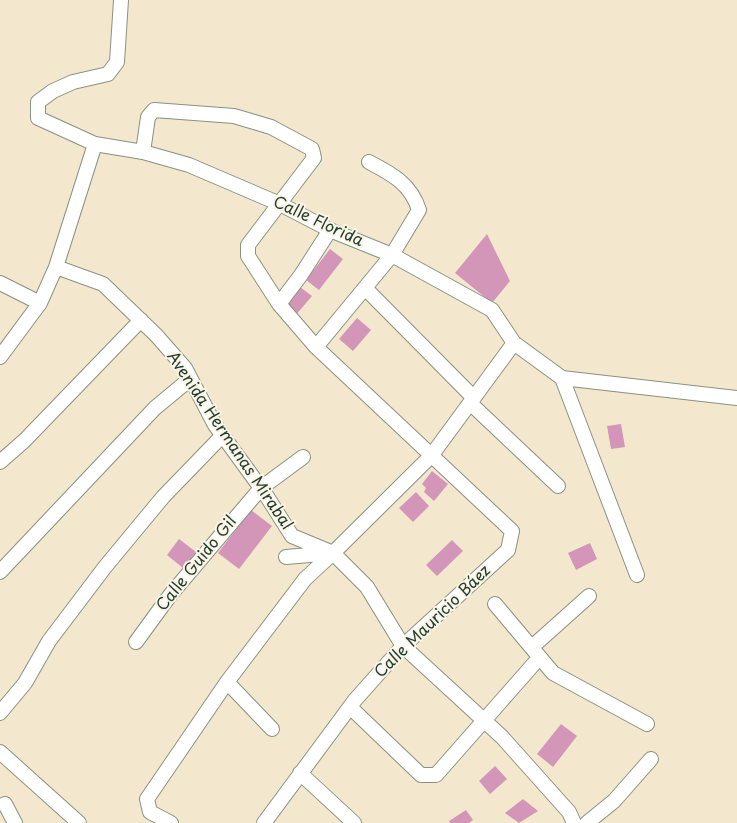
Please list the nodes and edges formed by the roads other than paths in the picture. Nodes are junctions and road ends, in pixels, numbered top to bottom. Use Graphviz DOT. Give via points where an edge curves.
graph roads {
  1 [pos="121,0"];
  2 [pos="95,144"];
  3 [pos="143,152"];
  4 [pos="369,162"];
  5 [pos="280,204"];
  6 [pos="330,230"];
  7 [pos="392,255"];
  8 [pos="56,267"];
  9 [pos="0,283"];
  10 [pos="365,288"];
  11 [pos="40,303"];
  12 [pos="278,304"];
  13 [pos="141,320"];
  14 [pos="514,343"];
  15 [pos="316,347"];
  16 [pos="0,358"];
  17 [pos="562,378"];
  18 [pos="190,379"];
  19 [pos="737,398"];
  20 [pos="472,401"];
  21 [pos="222,436"];
  22 [pos="432,456"];
  23 [pos="304,457"];
  24 [pos="0,462"];
  25 [pos="558,486"];
  26 [pos="261,488"];
  27 [pos="333,553"];
  28 [pos="286,557"];
  29 [pos="0,572"];
  30 [pos="637,575"];
  31 [pos="589,596"];
  32 [pos="496,604"];
  33 [pos="136,642"];
  34 [pos="403,646"];
  35 [pos="536,652"];
  36 [pos="227,682"];
  37 [pos="350,707"];
  38 [pos="0,713"];
  39 [pos="485,722"];
  40 [pos="647,724"];
  41 [pos="272,729"];
  42 [pos="0,752"];
  43 [pos="651,759"];
  44 [pos="300,774"];
  45 [pos="5,804"];
  46 [pos="15,823"];
  47 [pos="79,823"];
  48 [pos="171,823"];
  49 [pos="264,823"];
  50 [pos="354,823"];
  51 [pos="574,823"];
  52 [pos="587,823"];
  1 -- 2 [label="street, Calle Florida" via="117,62 108,74 73,82 38,102 38,118"];
  2 -- 3 [label="street, Calle Florida"];
  2 -- 8 [label="street"];
  3 -- 5 [label="street, Calle Florida" via="189,165"];
  3 -- 5 [label="street" via="148,117 154,110 234,116 271,127 312,149 314,158"];
  4 -- 7 [label="street" via="397,176 414,196 419,210"];
  5 -- 6 [label="street, Calle Florida"];
  5 -- 12 [label="street" via="248,246 248,256"];
  6 -- 7 [label="street, Calle Florida"];
  6 -- 12 [label="street"];
  7 -- 10 [label="street"];
  7 -- 14 [label="street, Calle Florida" via="492,310"];
  8 -- 11 [label="street"];
  8 -- 13 [label="street, Avenida Hermanas Mirabal" via="103,284"];
  9 -- 11 [label="street"];
  10 -- 15 [label="street"];
  10 -- 20 [label="street"];
  11 -- 16 [label="street"];
  12 -- 15 [label="street"];
  13 -- 18 [label="street, Avenida Hermanas Mirabal" via="185,368"];
  13 -- 24 [label="street"];
  14 -- 17 [label="street, Calle Florida"];
  14 -- 20 [label="street"];
  15 -- 22 [label="street"];
  17 -- 19 [label="street, Calle Florida"];
  17 -- 30 [label="street"];
  18 -- 21 [label="street, Avenida Hermanas Mirabal"];
  18 -- 29 [label="street" via="155,408"];
  20 -- 22 [label="street"];
  20 -- 25 [label="street"];
  21 -- 26 [label="street, Avenida Hermanas Mirabal"];
  21 -- 38 [label="street" via="163,497 104,567"];
  22 -- 27 [label="street"];
  22 -- 34 [label="street, Calle Mauricio Báez" via="512,531 508,550"];
  23 -- 26 [label="street, Calle Guido Gil"];
  26 -- 27 [label="street, Avenida Hermanas Mirabal" via="292,536"];
  26 -- 33 [label="street, Calle Guido Gil" via="171,594"];
  27 -- 28 [label="street"];
  27 -- 34 [label="street, Avenida Hermanas Mirabal" via="367,587"];
  27 -- 36 [label="street" via="305,579"];
  31 -- 35 [label="street"];
  32 -- 35 [label="street"];
  34 -- 37 [label="street, Calle Mauricio Báez"];
  34 -- 39 [label="street, Avenida Hermanas Mirabal"];
  35 -- 39 [label="street"];
  35 -- 40 [label="street" via="553,672"];
  36 -- 41 [label="street"];
  36 -- 48 [label="street" via="147,799 150,812"];
  37 -- 39 [label="street" via="421,775 436,776"];
  37 -- 44 [label="street, Calle Mauricio Báez"];
  39 -- 51 [label="street, Avenida Hermanas Mirabal" via="569,812"];
  42 -- 47 [label="street"];
  43 -- 52 [label="street" via="614,801"];
  44 -- 49 [label="street, Calle Mauricio Báez"];
  44 -- 50 [label="street"];
  45 -- 46 [label="street"];
}
